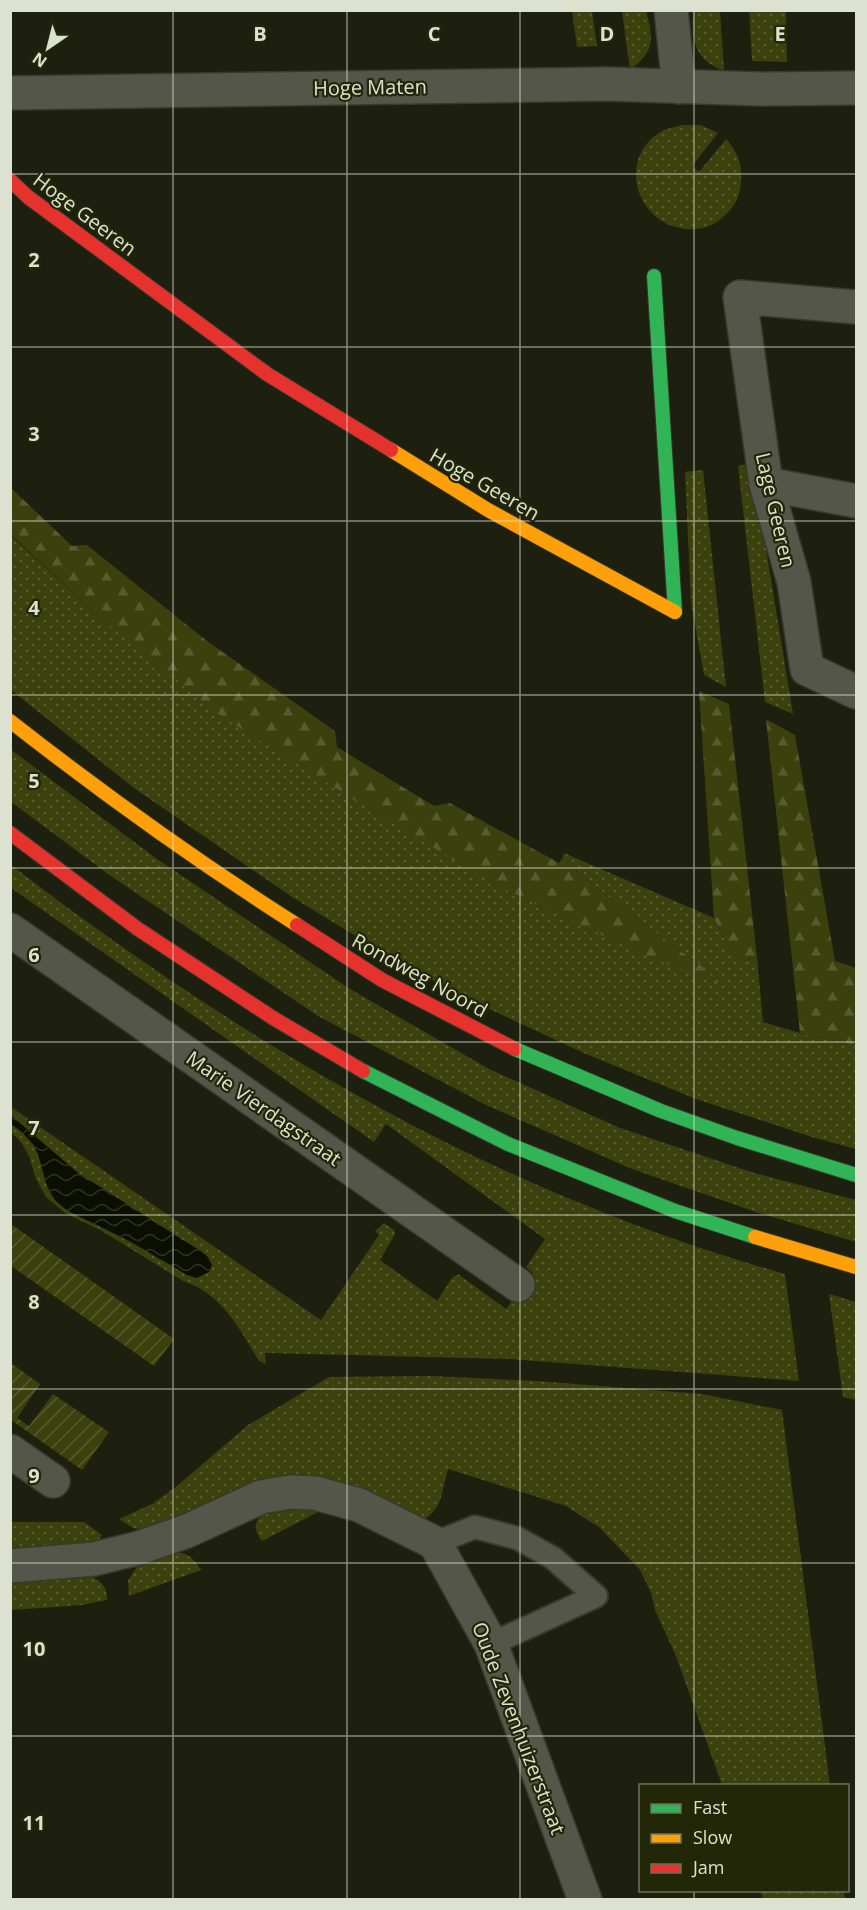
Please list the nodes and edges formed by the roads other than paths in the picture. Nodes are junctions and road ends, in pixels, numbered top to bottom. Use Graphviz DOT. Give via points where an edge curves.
graph roads {
  1 [pos="671,10"];
  2 [pos="679,87"];
  3 [pos="856,88"];
  4 [pos="10,93"];
  5 [pos="10,180"];
  6 [pos="654,276"];
  7 [pos="856,307"];
  8 [pos="766,484"];
  9 [pos="856,501"];
  10 [pos="856,692"];
  11 [pos="10,721"];
  12 [pos="10,833"];
  13 [pos="10,930"];
  14 [pos="856,1175"];
  15 [pos="856,1267"];
  16 [pos="518,1286"];
  17 [pos="10,1451"];
  18 [pos="53,1481"];
  19 [pos="435,1543"];
  20 [pos="10,1566"];
  21 [pos="490,1644"];
  22 [pos="585,1899"];
  1 -- 2 [label="street"];
  2 -- 3 [label="street, Hoge Maten"];
  2 -- 4 [label="street, Hoge Maten" via="607,84"];
  5 -- 6 [label="main road, Hoge Geeren" via="267,374 488,510 675,612"];
  7 -- 8 [label="street, Lage Geeren" via="740,297"];
  8 -- 9 [label="street"];
  8 -- 10 [label="street, Lage Geeren" via="794,582 807,669"];
  11 -- 14 [label="main road, Rondweg Noord" via="240,889 393,985 520,1052 650,1106"];
  12 -- 15 [label="main road" via="138,929 273,1018 370,1075 508,1144 675,1211"];
  13 -- 16 [label="street, Marie Vierdagstraat"];
  17 -- 18 [label="street"];
  19 -- 20 [label="street" via="359,1504 315,1493 290,1492 261,1497 188,1531 139,1548 94,1559"];
  19 -- 21 [label="street, Oude Zevenhuizerstraat"];
  19 -- 21 [label="lane" via="475,1527 517,1538 553,1558 596,1596"];
  21 -- 22 [label="street, Oude Zevenhuizerstraat"];
}
